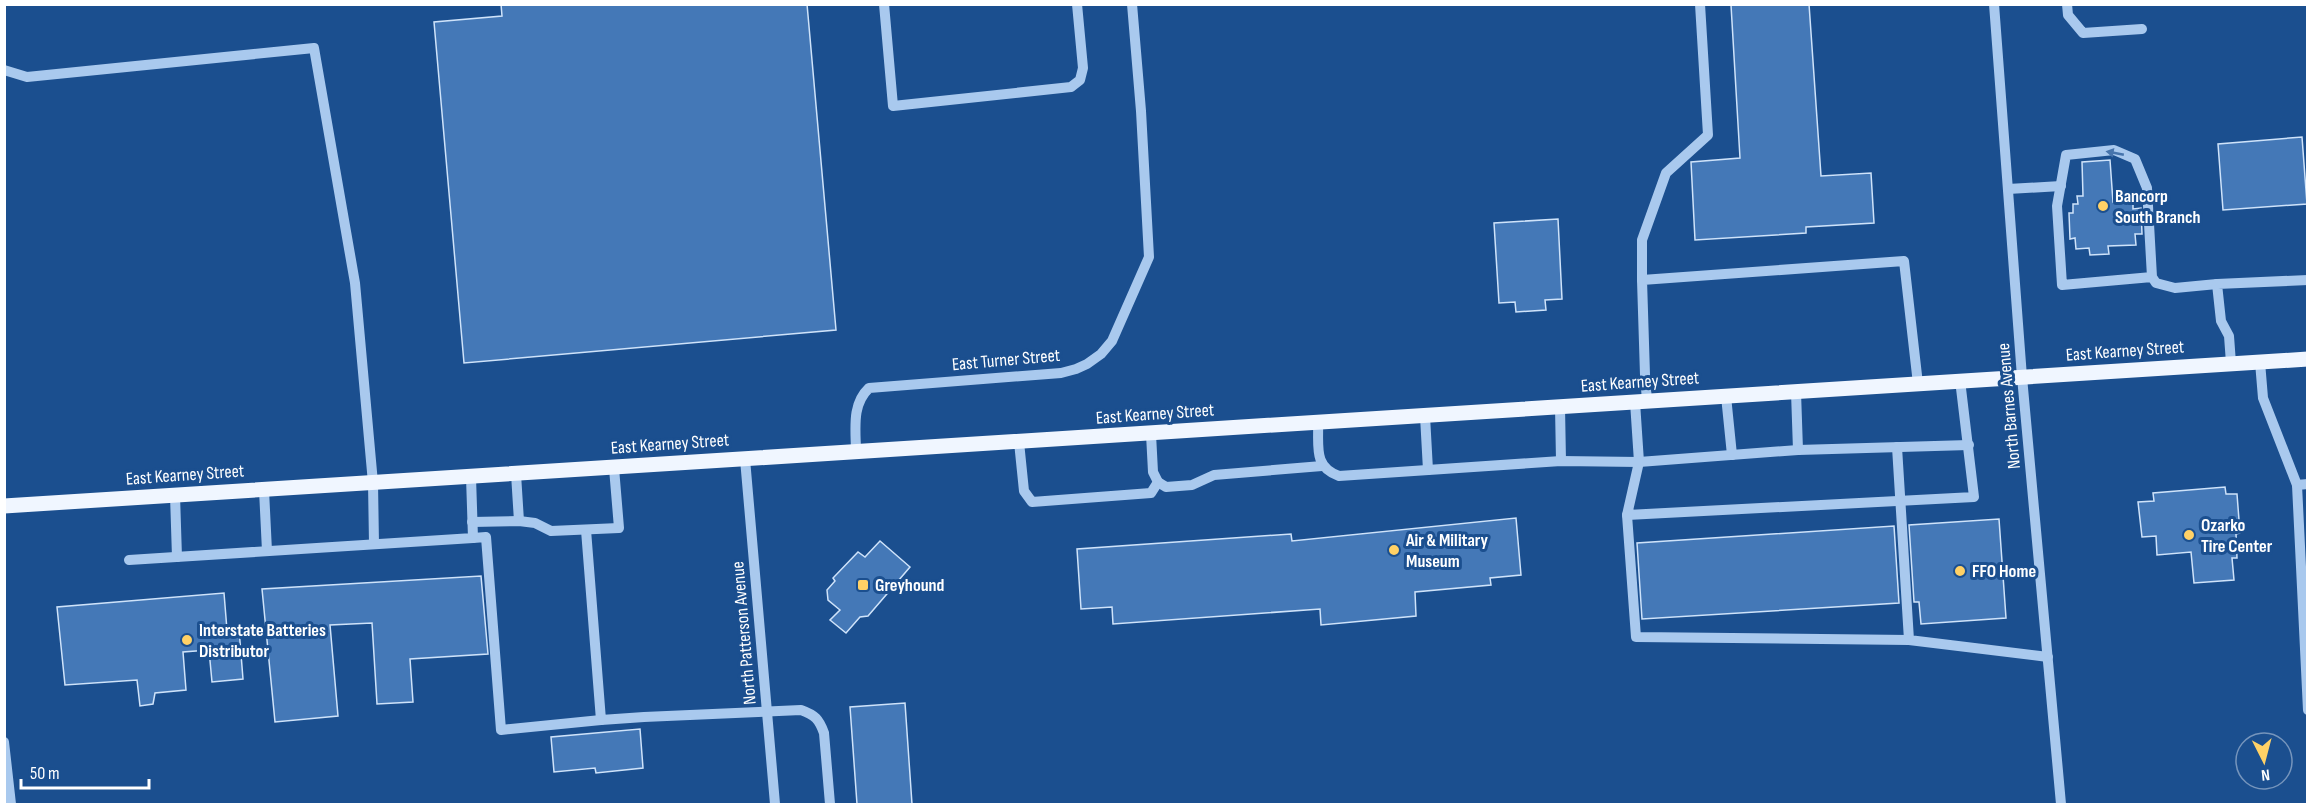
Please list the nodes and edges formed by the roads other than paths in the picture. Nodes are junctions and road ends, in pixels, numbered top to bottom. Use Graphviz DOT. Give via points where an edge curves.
graph roads {
  1 [pos="884,4"];
  2 [pos="1077,4"];
  3 [pos="1132,4"];
  4 [pos="1700,4"];
  5 [pos="1994,4"];
  6 [pos="2067,4"];
  7 [pos="2142,29"];
  8 [pos="4,70"];
  9 [pos="2061,186"];
  10 [pos="2008,189"];
  11 [pos="2152,277"];
  12 [pos="1642,280"];
  13 [pos="2307,280"];
  14 [pos="2217,284"];
  15 [pos="2307,359"];
  16 [pos="2260,362"];
  17 [pos="2230,363"];
  18 [pos="2022,377"];
  19 [pos="1960,380"];
  20 [pos="1918,384"];
  21 [pos="1796,392"];
  22 [pos="1726,396"];
  23 [pos="1641,402"];
  24 [pos="1560,407"];
  25 [pos="1425,416"];
  26 [pos="1318,423"];
  27 [pos="1151,434"];
  28 [pos="1019,442"];
  29 [pos="1970,445"];
  30 [pos="1897,447"];
  31 [pos="1798,450"];
  32 [pos="856,453"];
  33 [pos="1732,455"];
  34 [pos="745,459"];
  35 [pos="1561,461"];
  36 [pos="1639,462"];
  37 [pos="1322,466"];
  38 [pos="614,468"];
  39 [pos="1428,470"];
  40 [pos="516,474"];
  41 [pos="471,477"];
  42 [pos="1158,482"];
  43 [pos="373,483"];
  44 [pos="2302,484"];
  45 [pos="264,490"];
  46 [pos="175,495"];
  47 [pos="1901,502"];
  48 [pos="4,506"];
  49 [pos="1627,516"];
  50 [pos="519,521"];
  51 [pos="472,522"];
  52 [pos="2303,526"];
  53 [pos="586,530"];
  54 [pos="473,538"];
  55 [pos="374,544"];
  56 [pos="267,551"];
  57 [pos="177,557"];
  58 [pos="129,560"];
  59 [pos="1909,640"];
  60 [pos="2048,657"];
  61 [pos="2307,710"];
  62 [pos="767,713"];
  63 [pos="601,720"];
  64 [pos="4,742"];
  65 [pos="10,804"];
  66 [pos="776,804"];
  67 [pos="830,804"];
  68 [pos="2061,804"];
  1 -- 2 [label="street" via="893,106 1071,87 1080,80 1083,68"];
  3 -- 32 [label="street, East Turner Street" via="1149,257 1112,341 1087,364 1061,373 868,388 856,408"];
  4 -- 12 [label="street" via="1708,135 1666,173 1642,240"];
  5 -- 10 [label="street, North Barnes Avenue"];
  6 -- 7 [label="street" via="2068,15 2083,33"];
  8 -- 43 [label="street" via="27,77 314,48 355,283"];
  9 -- 10 [label="street"];
  9 -- 11 [label="street" via="2057,206 2062,285"];
  11 -- 9 [label="street, one-way" via="2147,188 2135,159 2114,150 2067,155"];
  10 -- 18 [label="street, North Barnes Avenue"];
  11 -- 14 [label="street" via="2156,283 2175,288"];
  12 -- 20 [label="street" via="1904,261"];
  12 -- 23 [label="street" via="1645,375"];
  13 -- 14 [label="street"];
  14 -- 17 [label="street" via="2221,321 2229,336"];
  15 -- 16 [label="main road, East Kearney Street"];
  16 -- 17 [label="main road, East Kearney Street"];
  16 -- 44 [label="street" via="2263,398"];
  17 -- 18 [label="main road, East Kearney Street"];
  18 -- 19 [label="main road, East Kearney Street"];
  18 -- 60 [label="street, North Barnes Avenue"];
  19 -- 20 [label="main road, East Kearney Street"];
  19 -- 29 [label="street"];
  20 -- 21 [label="main road, East Kearney Street"];
  21 -- 22 [label="main road, East Kearney Street"];
  21 -- 31 [label="street"];
  22 -- 23 [label="main road, East Kearney Street"];
  22 -- 33 [label="street"];
  23 -- 24 [label="main road, East Kearney Street"];
  23 -- 36 [label="street"];
  24 -- 25 [label="main road, East Kearney Street"];
  24 -- 35 [label="street"];
  25 -- 26 [label="main road, East Kearney Street"];
  25 -- 39 [label="street"];
  26 -- 27 [label="main road, East Kearney Street"];
  26 -- 37 [label="street"];
  27 -- 28 [label="main road, East Kearney Street"];
  27 -- 42 [label="street" via="1152,462"];
  28 -- 32 [label="main road, East Kearney Street"];
  28 -- 42 [label="street" via="1024,491 1032,502 1151,493"];
  29 -- 30 [label="street"];
  29 -- 47 [label="street" via="1974,497"];
  30 -- 31 [label="street"];
  30 -- 47 [label="street"];
  31 -- 33 [label="street"];
  32 -- 34 [label="main road, East Kearney Street"];
  33 -- 36 [label="street"];
  34 -- 38 [label="main road, East Kearney Street"];
  34 -- 62 [label="street, North Patterson Avenue"];
  35 -- 36 [label="street"];
  35 -- 39 [label="street"];
  36 -- 49 [label="street"];
  37 -- 39 [label="street" via="1339,476"];
  37 -- 42 [label="street" via="1214,475 1192,485 1166,487"];
  38 -- 40 [label="main road, East Kearney Street"];
  38 -- 53 [label="street" via="619,528"];
  40 -- 41 [label="main road, East Kearney Street"];
  40 -- 50 [label="street"];
  41 -- 43 [label="main road, East Kearney Street"];
  41 -- 51 [label="street"];
  43 -- 45 [label="main road, East Kearney Street"];
  43 -- 55 [label="street"];
  44 -- 52 [label="street"];
  45 -- 46 [label="main road, East Kearney Street"];
  45 -- 56 [label="street"];
  46 -- 48 [label="main road, East Kearney Street"];
  46 -- 57 [label="street"];
  47 -- 49 [label="street"];
  47 -- 59 [label="street"];
  49 -- 59 [label="street" via="1636,637"];
  50 -- 51 [label="street"];
  50 -- 53 [label="street" via="551,531"];
  51 -- 54 [label="street"];
  52 -- 61 [label="street"];
  53 -- 63 [label="street"];
  54 -- 55 [label="street"];
  54 -- 63 [label="street" via="486,537 501,730"];
  55 -- 56 [label="street"];
  56 -- 57 [label="street"];
  57 -- 58 [label="street"];
  59 -- 60 [label="street"];
  60 -- 68 [label="street, North Barnes Avenue"];
  62 -- 63 [label="street"];
  62 -- 66 [label="street, North Patterson Avenue"];
  62 -- 67 [label="street" via="801,710 814,714 821,723"];
  64 -- 65 [label="street"];
}
